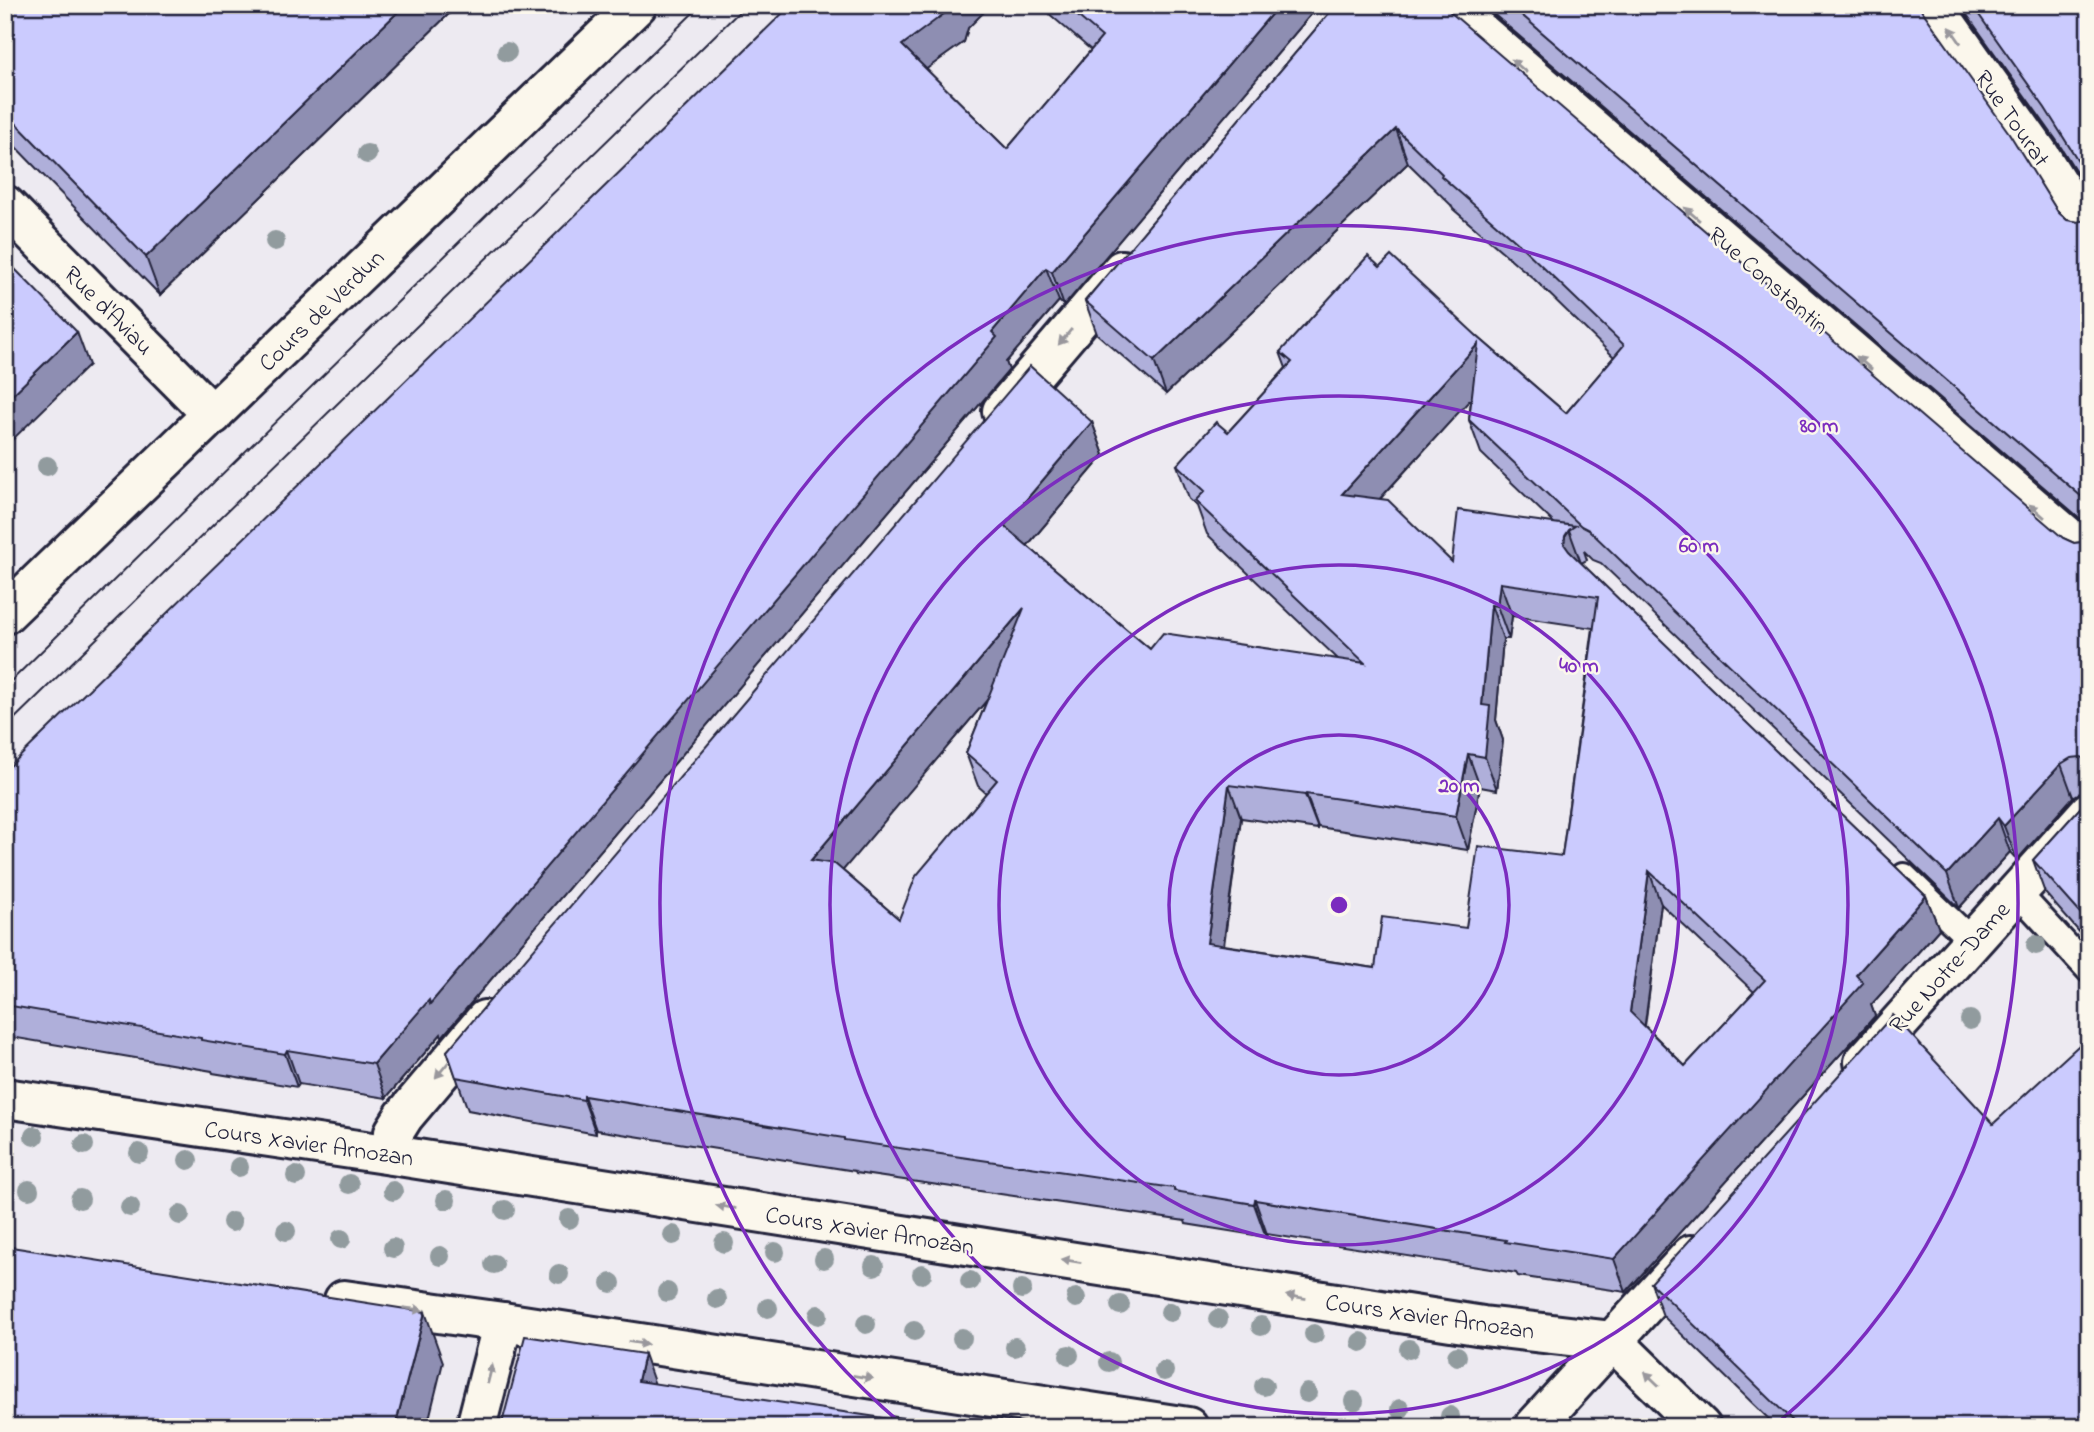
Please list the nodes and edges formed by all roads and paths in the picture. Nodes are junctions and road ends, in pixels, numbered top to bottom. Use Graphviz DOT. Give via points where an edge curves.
graph roads {
  1 [pos="637,5"];
  2 [pos="1449,5"];
  3 [pos="1933,5"];
  4 [pos="5,205"];
  5 [pos="2089,233"];
  6 [pos="1144,245"];
  7 [pos="213,415"];
  8 [pos="984,432"];
  9 [pos="2089,555"];
  10 [pos="5,614"];
  11 [pos="2089,812"];
  12 [pos="1892,864"];
  13 [pos="2017,892"];
  14 [pos="1972,941"];
  15 [pos="2089,970"];
  16 [pos="511,989"];
  17 [pos="1844,1083"];
  18 [pos="5,1098"];
  19 [pos="391,1155"];
  20 [pos="1717,1226"];
  21 [pos="310,1295"];
  22 [pos="503,1322"];
  23 [pos="1613,1341"];
  24 [pos="476,1427"];
  25 [pos="1188,1427"];
  26 [pos="1534,1427"];
  27 [pos="1701,1427"];
  1 -- 7 [label="street, Cours de Verdun"];
  9 -- 2 [label="street, Rue Constantin, one-way"];
  5 -- 3 [label="street, Rue Tourat, one-way"];
  4 -- 7 [label="street, Rue d'Aviau"];
  6 -- 8 [label="street, one-way"];
  7 -- 10 [label="street, Cours de Verdun"];
  11 -- 13 [label="street, Rue Notre-Dame"];
  12 -- 14 [label="lane"];
  13 -- 14 [label="street, Rue Notre-Dame"];
  13 -- 15 [label="lane"];
  14 -- 17 [label="street, Rue Notre-Dame"];
  16 -- 19 [label="street, one-way" via="404,1116 394,1132"];
  18 -- 19 [label="street, Cours Xavier Arnozan"];
  23 -- 19 [label="street, Cours Xavier Arnozan, one-way" via="1483,1326"];
  20 -- 23 [label="street"];
  21 -- 22 [label="street, one-way"];
  24 -- 22 [label="street, one-way"];
  22 -- 25 [label="street, one-way"];
  23 -- 26 [label="street"];
  27 -- 23 [label="street, one-way"];
}
